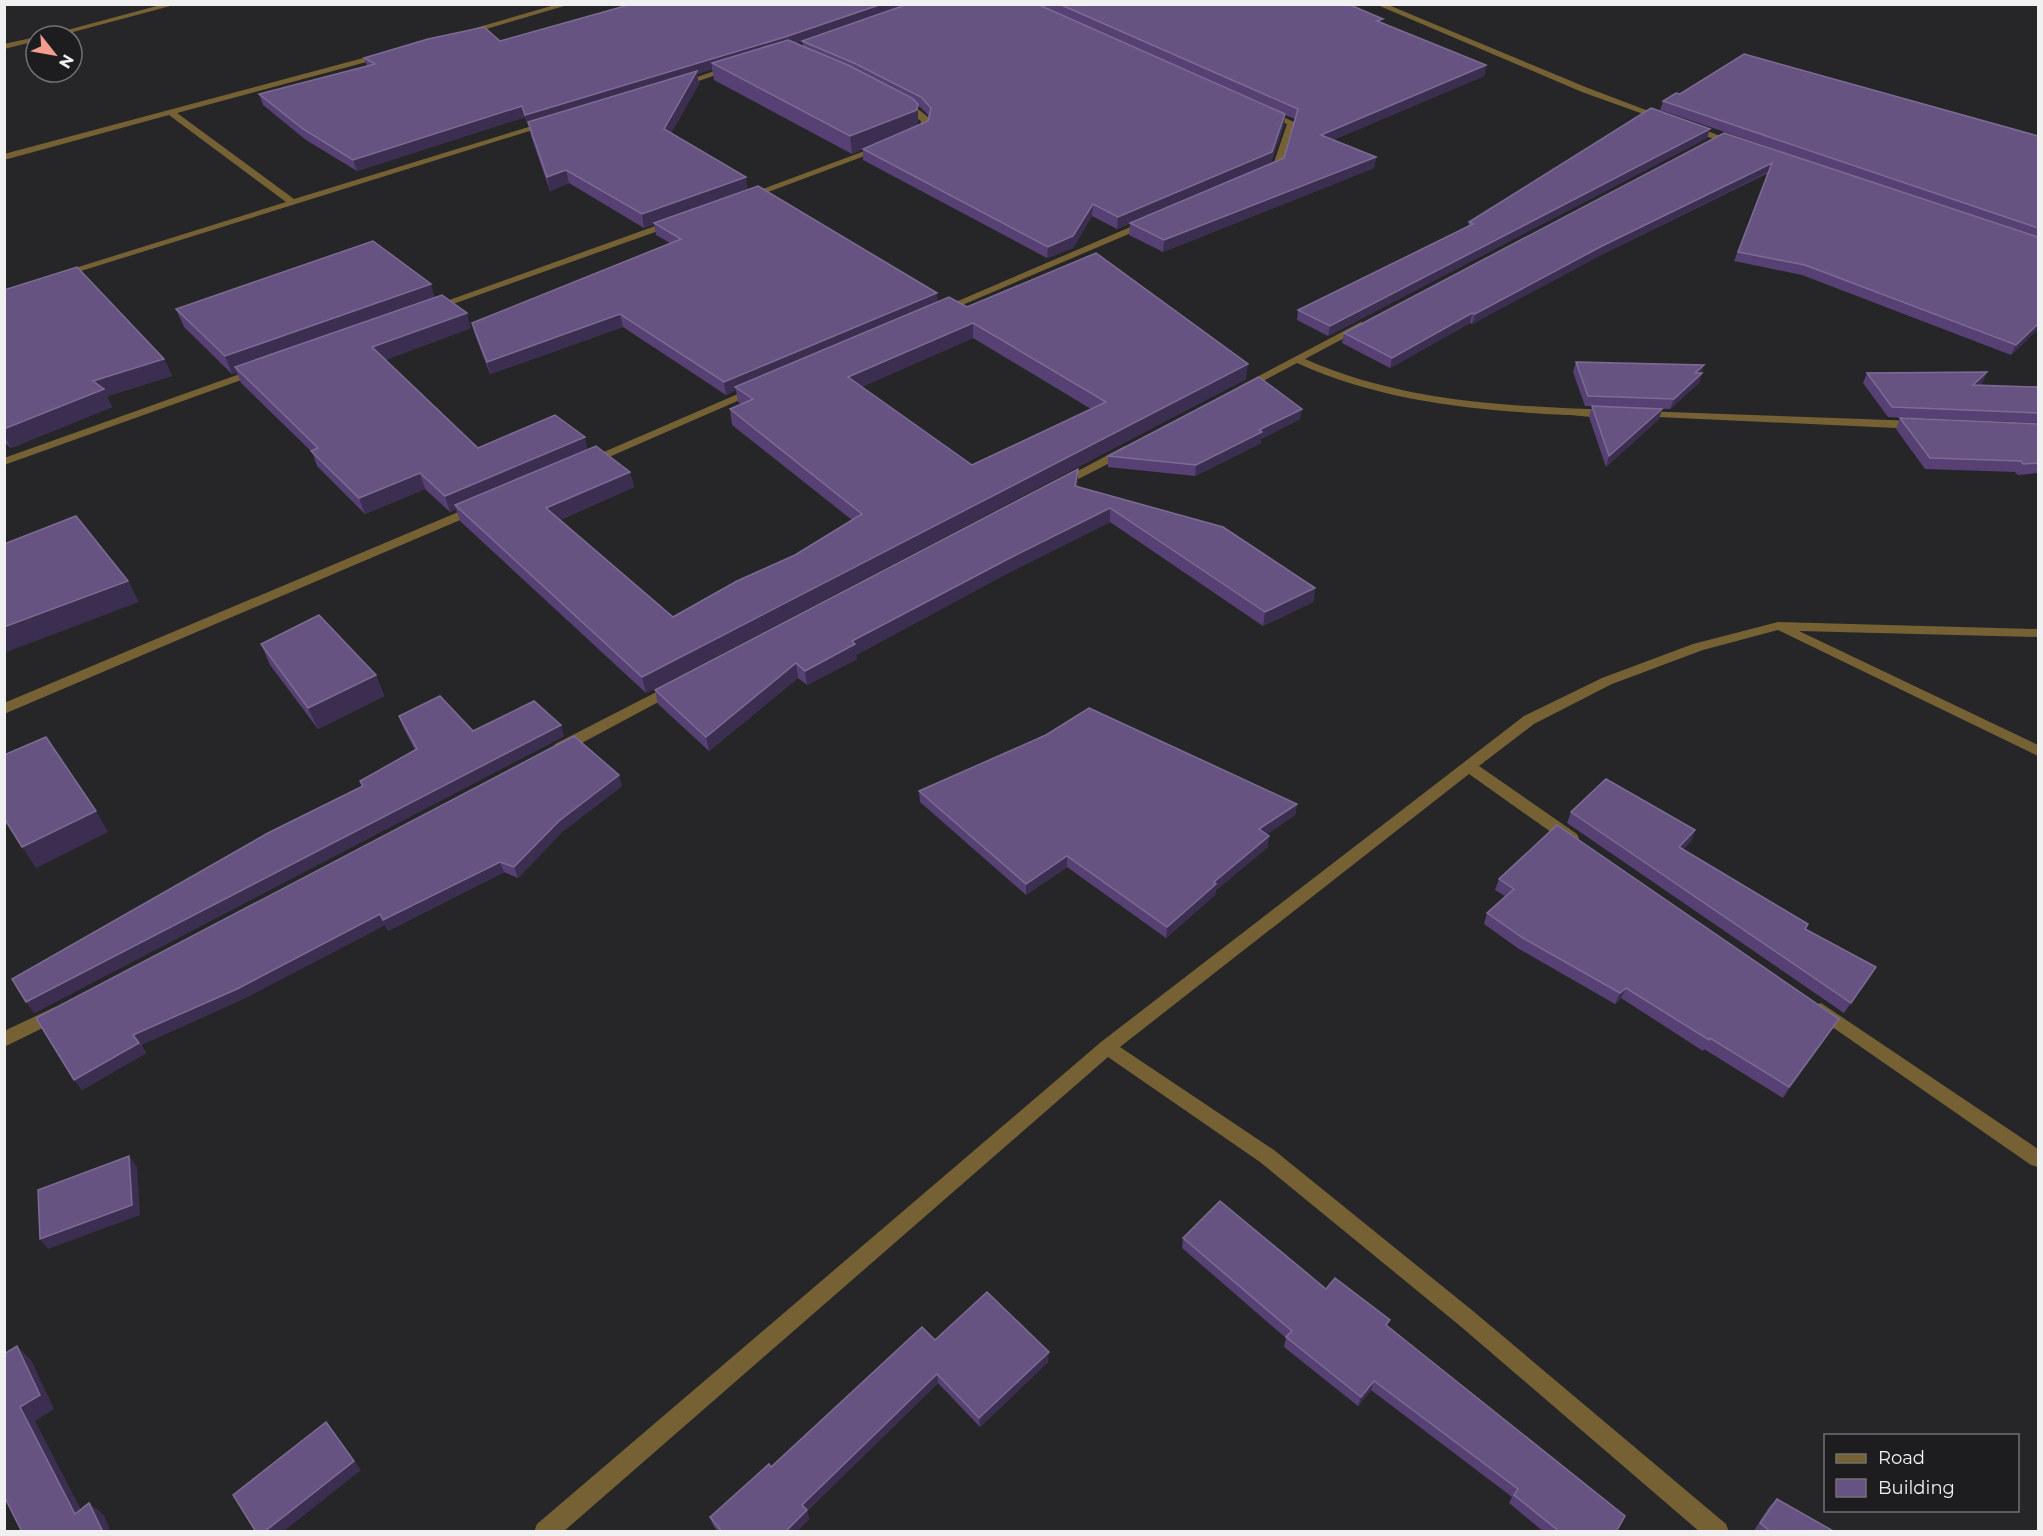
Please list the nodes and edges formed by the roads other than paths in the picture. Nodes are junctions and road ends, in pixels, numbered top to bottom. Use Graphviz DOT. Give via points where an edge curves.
graph roads {
  1 [pos="175,4"];
  2 [pos="568,4"];
  3 [pos="1378,4"];
  4 [pos="84,27"];
  5 [pos="455,36"];
  6 [pos="24,42"];
  7 [pos="4,47"];
  8 [pos="387,54"];
  9 [pos="745,64"];
  10 [pos="666,88"];
  11 [pos="890,98"];
  12 [pos="1259,109"];
  13 [pos="172,113"];
  14 [pos="1674,122"];
  15 [pos="552,123"];
  16 [pos="1685,126"];
  17 [pos="1719,138"];
  18 [pos="901,140"];
  19 [pos="1708,144"];
  20 [pos="890,145"];
  21 [pos="1742,145"];
  22 [pos="4,157"];
  23 [pos="1255,177"];
  24 [pos="740,199"];
  25 [pos="292,202"];
  26 [pos="686,218"];
  27 [pos="1156,219"];
  28 [pos="49,278"];
  29 [pos="424,310"];
  30 [pos="926,317"];
  31 [pos="1370,321"];
  32 [pos="1296,359"];
  33 [pos="270,366"];
  34 [pos="762,387"];
  35 [pos="1232,393"];
  36 [pos="1935,425"];
  37 [pos="1137,443"];
  38 [pos="4,462"];
  39 [pos="575,466"];
  40 [pos="1052,488"];
  41 [pos="487,504"];
  42 [pos="1778,626"];
  43 [pos="2038,633"];
  44 [pos="682,684"];
  45 [pos="4,709"];
  46 [pos="2038,751"];
  47 [pos="544,756"];
  48 [pos="1468,766"];
  49 [pos="1585,848"];
  50 [pos="1812,1004"];
  51 [pos="68,1007"];
  52 [pos="4,1040"];
  53 [pos="1107,1047"];
  54 [pos="2038,1159"];
  55 [pos="545,1532"];
  56 [pos="1718,1532"];
  1 -- 4 [label="street"];
  2 -- 5 [label="street"];
  3 -- 14 [label="street" via="1584,90"];
  6 -- 7 [label="street"];
  8 -- 13 [label="street"];
  9 -- 10 [label="street"];
  11 -- 18 [label="street" via="926,120 924,130"];
  12 -- 23 [label="street" via="1292,123 1277,167"];
  13 -- 22 [label="street"];
  13 -- 25 [label="street"];
  15 -- 25 [label="street"];
  16 -- 17 [label="street"];
  17 -- 19 [label="street"];
  17 -- 21 [label="street"];
  20 -- 24 [label="street"];
  25 -- 28 [label="street"];
  26 -- 29 [label="street"];
  27 -- 30 [label="street"];
  31 -- 32 [label="street"];
  32 -- 35 [label="street"];
  32 -- 36 [label="street" via="1355,383 1435,401 1502,408"];
  33 -- 38 [label="street"];
  34 -- 39 [label="street"];
  37 -- 40 [label="street"];
  41 -- 45 [label="street"];
  42 -- 43 [label="street"];
  42 -- 46 [label="street"];
  42 -- 48 [label="street" via="1698,647 1607,681 1529,720"];
  44 -- 47 [label="street"];
  48 -- 49 [label="street"];
  48 -- 53 [label="street"];
  50 -- 54 [label="street"];
  51 -- 52 [label="street"];
  53 -- 55 [label="street"];
  53 -- 56 [label="street" via="1267,1156 1466,1318"];
}
